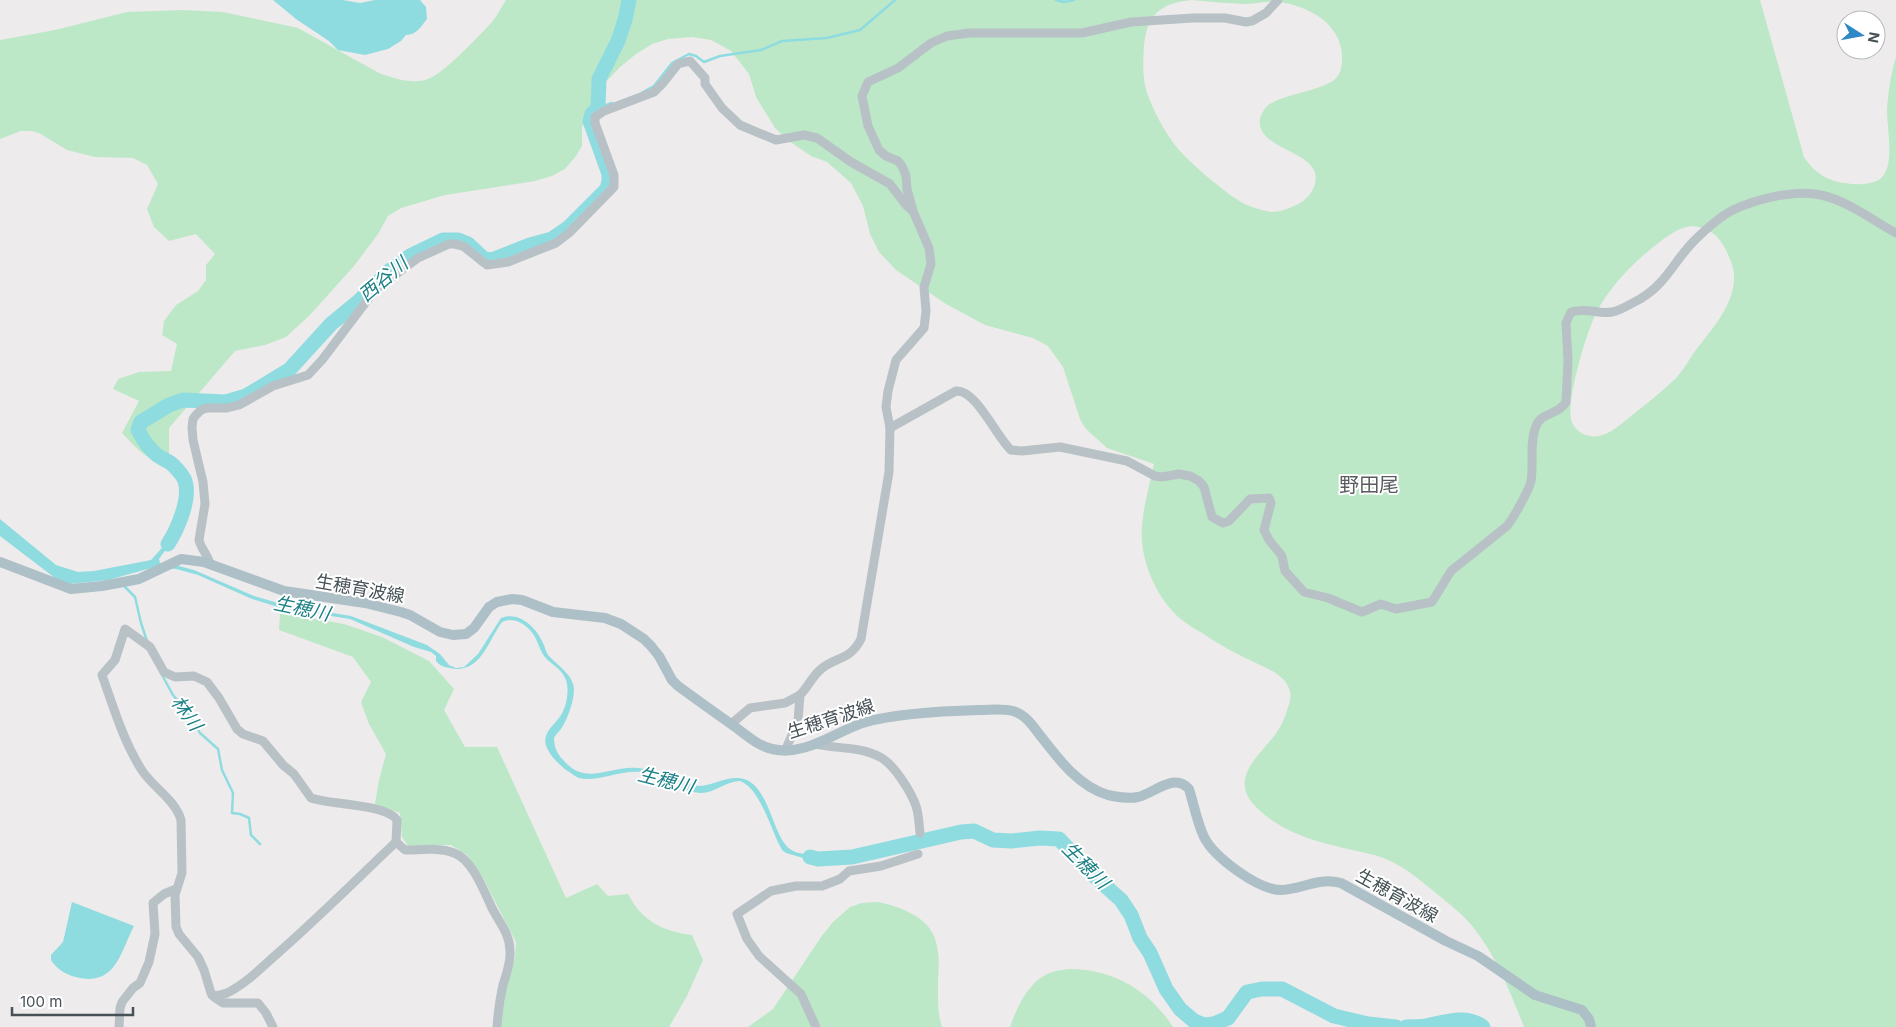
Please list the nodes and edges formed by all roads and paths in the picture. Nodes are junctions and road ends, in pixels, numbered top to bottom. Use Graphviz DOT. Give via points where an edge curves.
graph roads {
  1 [pos="1278,0"];
  2 [pos="913,211"];
  3 [pos="1896,233"];
  4 [pos="890,428"];
  5 [pos="0,562"];
  6 [pos="210,564"];
  7 [pos="800,695"];
  8 [pos="732,724"];
  9 [pos="815,744"];
  10 [pos="785,751"];
  11 [pos="920,834"];
  12 [pos="396,842"];
  13 [pos="918,854"];
  14 [pos="176,889"];
  15 [pos="212,994"];
  16 [pos="119,1027"];
  17 [pos="274,1027"];
  18 [pos="497,1027"];
  19 [pos="816,1027"];
  20 [pos="1591,1027"];
  1 -- 2 [label="street" via="1266,14 1252,21 1192,18 1131,22 1082,33 969,33 947,36 931,43 907,62 868,82 862,96 873,140 879,150 902,166"];
  2 -- 4 [label="street" via="931,256 924,287 926,321 921,334 896,360 886,407"];
  2 -- 6 [label="street" via="888,182 817,138 804,135 776,140 740,125 722,108 692,62 687,60 678,64 654,92 595,117 614,175 614,187 569,233 549,246 495,265 483,264 463,246 454,244 418,258 375,290 308,375 273,386 247,402 227,408 207,408 196,415 192,427 193,440 206,504 199,540"];
  3 -- 4 [label="street" via="1824,195 1806,192 1775,196 1732,211 1706,230 1656,288 1639,299 1612,312 1581,309 1571,312 1566,323 1566,402 1536,425 1531,481 1514,517 1456,566 1429,603 1396,609 1382,604 1362,612 1328,598 1306,594 1285,571 1282,556 1264,530 1271,503 1269,498 1250,499 1223,523 1212,517 1202,484 1186,475 1155,476 1126,461 1060,447 1022,452 1011,450 965,392 956,391"];
  4 -- 7 [label="street" via="889,472 861,639 845,658 821,669"];
  5 -- 6 [label="main road, 生穂育波線" via="71,589 139,579 184,559"];
  6 -- 8 [label="main road, 生穂育波線" via="284,591 365,603 400,612 453,635 466,634 489,607 506,600 522,600 553,612 612,620 644,638 678,686"];
  7 -- 8 [label="street" via="785,703 750,708"];
  7 -- 10 [label="street" via="798,721"];
  8 -- 10 [label="main road, 生穂育波線" via="767,748"];
  9 -- 10 [label="main road, 生穂育波線"];
  9 -- 11 [label="street" via="866,752 890,764 915,803"];
  9 -- 20 [label="main road, 生穂育波線" via="864,723 882,719 966,710 1012,710 1028,720 1074,775 1098,792 1121,798 1136,797 1168,783 1185,785 1211,848 1258,884 1280,890 1329,880 1351,887 1478,956 1535,995 1582,1010 1590,1019"];
  12 -- 14 [label="street" via="397,820 392,814 308,796 294,774 264,741 237,729 207,682 194,676 175,677 164,672 148,645 125,629 115,660 102,675 134,758 152,784 180,814 182,873"];
  12 -- 15 [label="street" via="316,920 261,967 228,993"];
  12 -- 18 [label="street" via="405,850 443,850 460,855 486,893 504,929 510,954"];
  13 -- 19 [label="street" via="881,866 849,871 840,879 822,886 796,886 771,891 736,914 759,956 801,994"];
  14 -- 15 [label="street" via="176,927 202,964"];
  14 -- 16 [label="street" via="152,903 155,934 149,962 140,983 122,1002"];
  15 -- 17 [label="street" via="223,1003 258,1003"];
}
